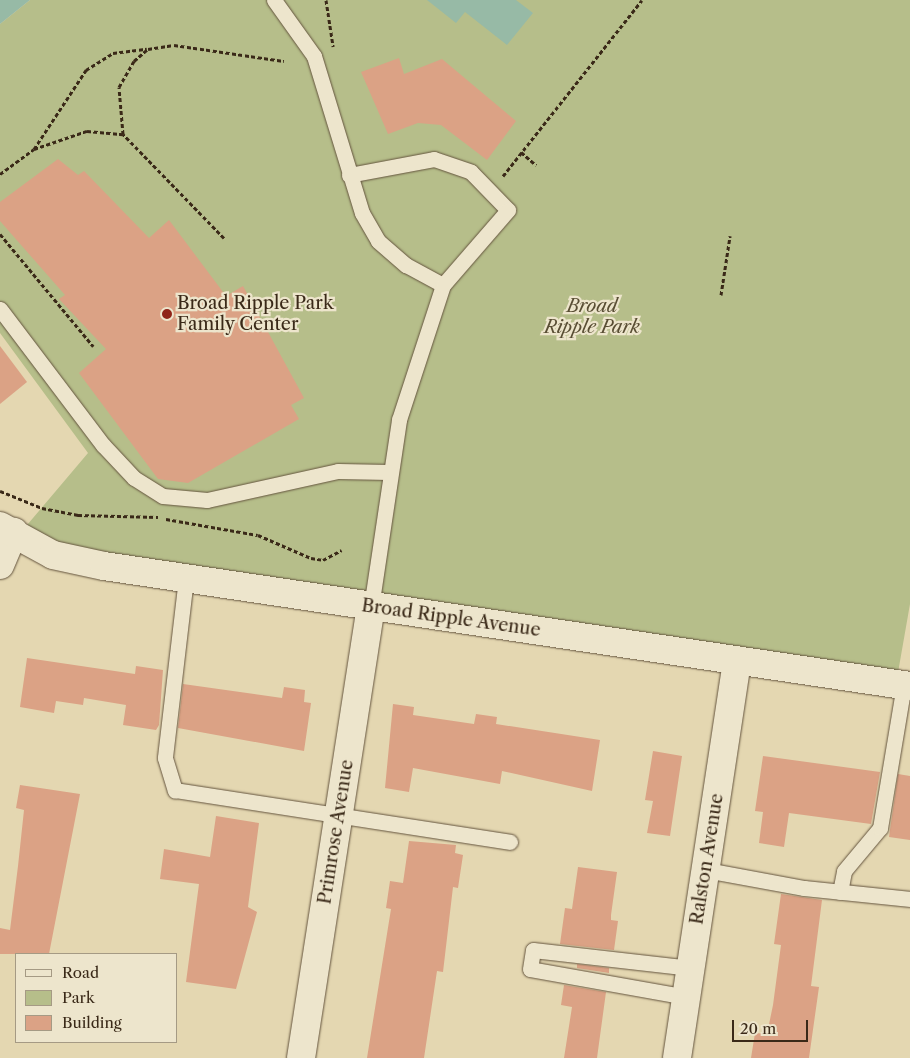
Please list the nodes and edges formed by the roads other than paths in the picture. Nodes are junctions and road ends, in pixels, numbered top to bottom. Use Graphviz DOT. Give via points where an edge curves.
graph roads {
  1 [pos="274,0"];
  2 [pos="349,175"];
  3 [pos="443,286"];
  4 [pos="0,309"];
  5 [pos="389,472"];
  6 [pos="7,529"];
  7 [pos="0,565"];
  8 [pos="186,578"];
  9 [pos="371,607"];
  10 [pos="737,660"];
  11 [pos="907,686"];
  12 [pos="338,816"];
  13 [pos="510,842"];
  14 [pos="706,870"];
  15 [pos="840,892"];
  16 [pos="910,899"];
  17 [pos="691,968"];
  18 [pos="687,997"];
  19 [pos="301,1058"];
  20 [pos="677,1058"];
  1 -- 2 [label="lane" via="314,56"];
  2 -- 3 [label="lane" via="362,214 378,241 406,264"];
  2 -- 3 [label="lane" via="434,160 470,172 508,210"];
  3 -- 5 [label="lane" via="399,420"];
  4 -- 5 [label="lane" via="103,445 134,478 163,496 207,500 338,471"];
  5 -- 9 [label="lane"];
  6 -- 7 [label="street"];
  6 -- 8 [label="street, Broad Ripple Avenue" via="52,555"];
  8 -- 9 [label="street, Broad Ripple Avenue"];
  8 -- 12 [label="lane" via="165,758 169,784 191,794"];
  9 -- 10 [label="street, Broad Ripple Avenue"];
  9 -- 12 [label="street, Primrose Avenue"];
  10 -- 11 [label="street, Broad Ripple Avenue"];
  10 -- 14 [label="street, Ralston Avenue"];
  11 -- 15 [label="lane" via="880,828 844,871"];
  12 -- 13 [label="lane"];
  12 -- 19 [label="street, Primrose Avenue"];
  14 -- 15 [label="lane"];
  14 -- 17 [label="street, Ralston Avenue"];
  15 -- 16 [label="lane"];
  17 -- 18 [label="street, Ralston Avenue"];
  17 -- 18 [label="lane" via="533,950 530,969"];
  18 -- 20 [label="street, Ralston Avenue"];
}
